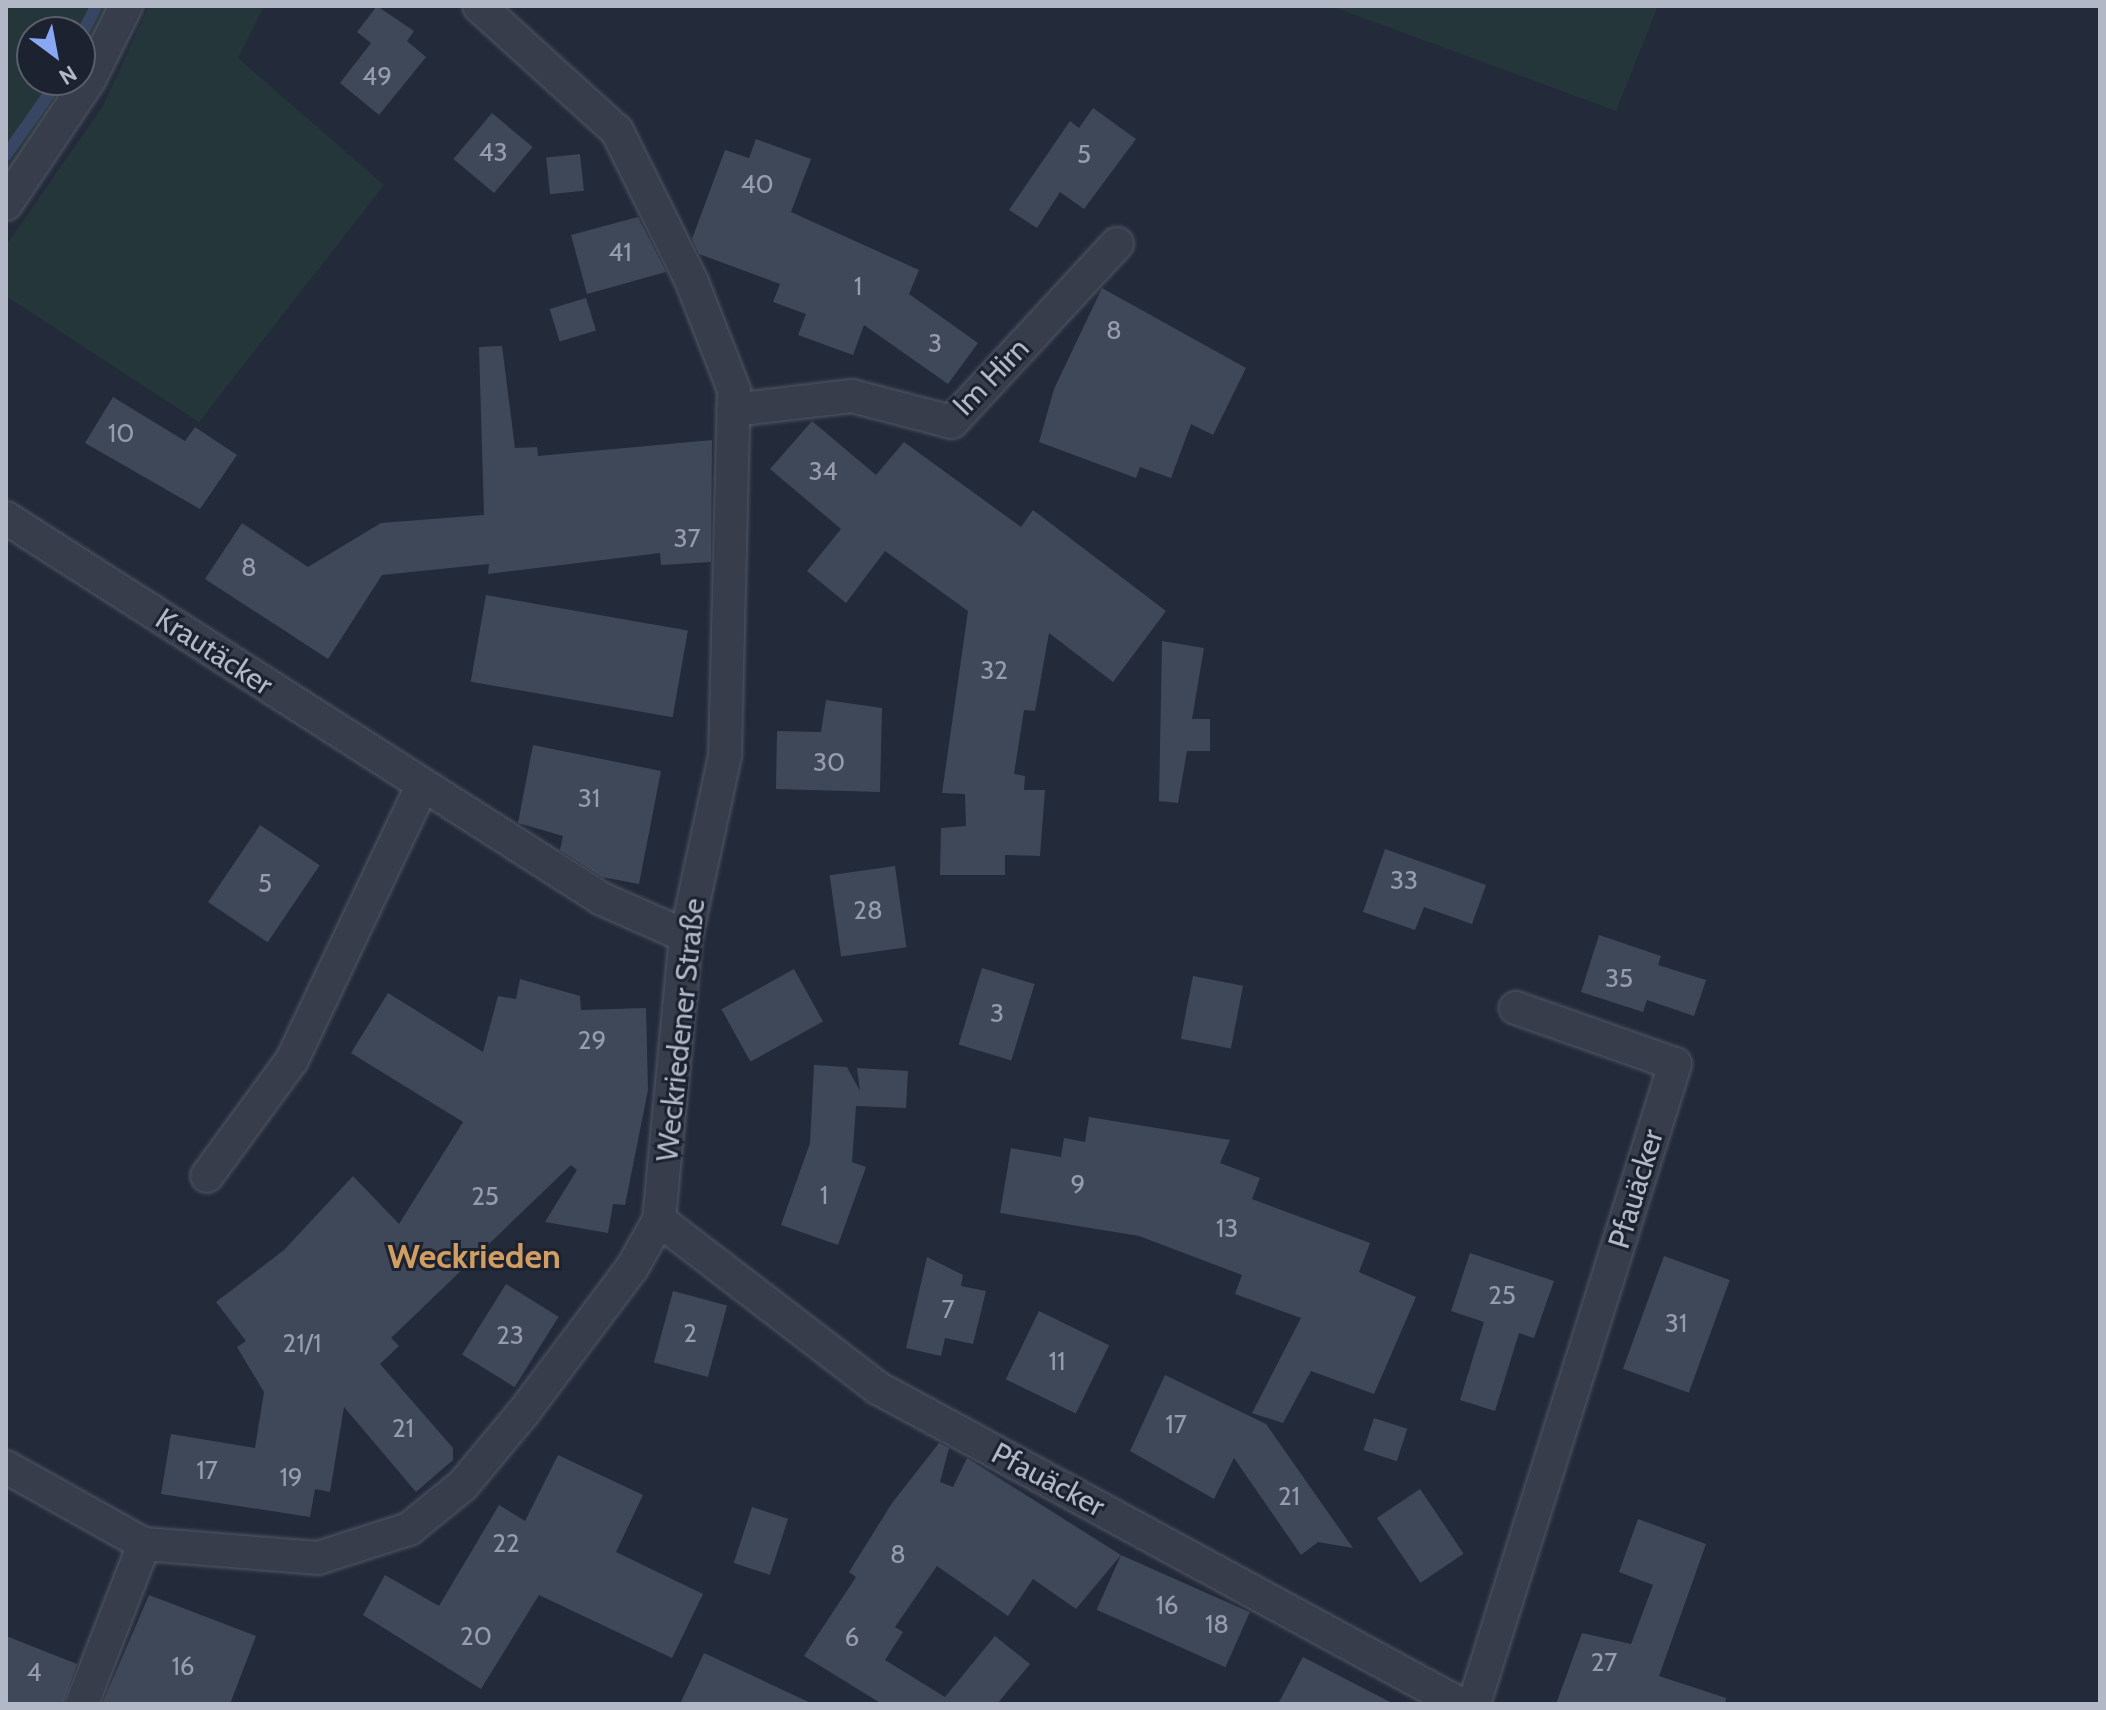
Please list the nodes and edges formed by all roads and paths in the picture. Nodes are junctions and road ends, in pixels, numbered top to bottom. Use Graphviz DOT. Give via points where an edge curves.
graph roads {
  1 [pos="126,6"];
  2 [pos="479,6"];
  3 [pos="6,204"];
  4 [pos="1117,244"];
  5 [pos="733,410"];
  6 [pos="6,518"];
  7 [pos="422,786"];
  8 [pos="686,936"];
  9 [pos="1516,1008"];
  10 [pos="207,1176"];
  11 [pos="659,1220"];
  12 [pos="6,1467"];
  13 [pos="144,1544"];
  14 [pos="82,1704"];
  15 [pos="1460,1704"];
  16 [pos="1474,1704"];
  1 -- 3 [label="street" via="89,80"];
  2 -- 5 [label="street, Weckriedener Straße" via="617,131 692,282 734,390"];
  4 -- 5 [label="street, Im Hirn" via="952,422 852,396"];
  5 -- 8 [label="street, Weckriedener Straße" via="725,755"];
  6 -- 7 [label="street, Krautäcker"];
  7 -- 8 [label="street, Krautäcker" via="602,899"];
  7 -- 10 [label="street" via="292,1060"];
  8 -- 11 [label="street, Weckriedener Straße"];
  9 -- 16 [label="street, Pfauäcker" via="1675,1064"];
  11 -- 13 [label="street, Weckriedener Straße" via="523,1413 463,1485 409,1529 318,1558"];
  11 -- 15 [label="street, Pfauäcker" via="878,1388"];
  12 -- 13 [label="street, Weckriedener Straße"];
  13 -- 14 [label="street"];
}
